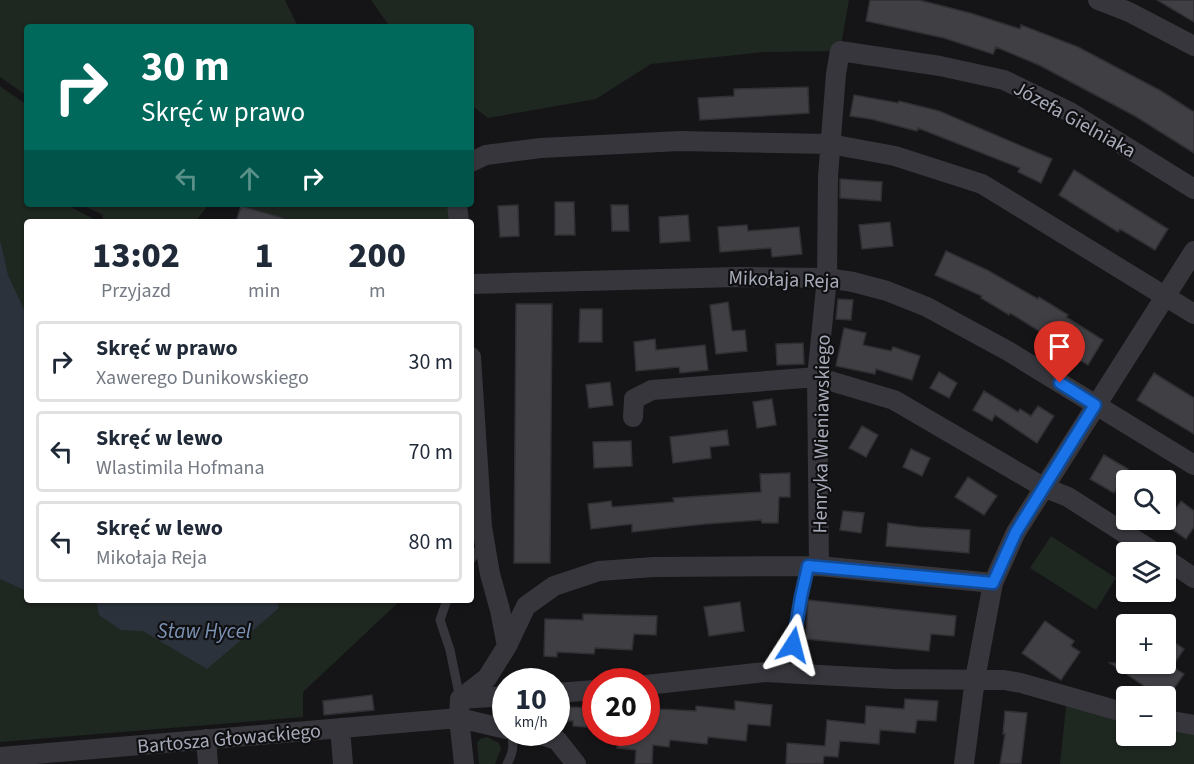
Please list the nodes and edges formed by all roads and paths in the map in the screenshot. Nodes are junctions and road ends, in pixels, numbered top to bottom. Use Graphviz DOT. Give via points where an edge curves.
graph roads {
  1 [pos="1098,0"];
  2 [pos="1194,46"];
  3 [pos="840,51"];
  4 [pos="830,144"];
  5 [pos="474,161"];
  6 [pos="1194,189"];
  7 [pos="1194,251"];
  8 [pos="827,278"];
  9 [pos="474,284"];
  10 [pos="1165,297"];
  11 [pos="1194,314"];
  12 [pos="817,377"];
  13 [pos="474,403"];
  14 [pos="1095,405"];
  15 [pos="633,417"];
  16 [pos="1194,465"];
  17 [pos="1043,487"];
  18 [pos="485,542"];
  19 [pos="1138,542"];
  20 [pos="474,556"];
  21 [pos="814,566"];
  22 [pos="1176,566"];
  23 [pos="1194,578"];
  24 [pos="993,583"];
  25 [pos="446,603"];
  26 [pos="507,646"];
  27 [pos="765,672"];
  28 [pos="975,679"];
  29 [pos="660,683"];
  30 [pos="492,697"];
  31 [pos="460,699"];
  32 [pos="1116,710"];
  33 [pos="459,718"];
  34 [pos="1176,722"];
  35 [pos="1194,725"];
  36 [pos="492,726"];
  37 [pos="340,728"];
  38 [pos="206,739"];
  39 [pos="513,746"];
  40 [pos="562,746"];
  41 [pos="0,757"];
  42 [pos="208,764"];
  43 [pos="343,764"];
  44 [pos="464,764"];
  45 [pos="507,764"];
  46 [pos="576,764"];
  47 [pos="964,764"];
  1 -- 2 [label="street"];
  3 -- 4 [label="street, Henryka Wieniawskiego"];
  3 -- 6 [label="street, Józefa Gielniaka" via="1004,80 1070,112"];
  4 -- 5 [label="street" via="680,141 541,148 486,155"];
  4 -- 8 [label="street, Henryka Wieniawskiego"];
  4 -- 10 [label="street" via="895,156 982,184"];
  7 -- 10 [label="street"];
  8 -- 9 [label="street, Mikołaja Reja"];
  8 -- 12 [label="street, Henryka Wieniawskiego"];
  8 -- 14 [label="street, Mikołaja Reja" via="887,291 927,307"];
  10 -- 11 [label="street"];
  10 -- 14 [label="street"];
  12 -- 15 [label="street" via="652,390 634,399"];
  12 -- 17 [label="street" via="894,400"];
  12 -- 21 [label="street, Henryka Wieniawskiego"];
  13 -- 18 [label="street"];
  14 -- 16 [label="street, Mikołaja Reja"];
  14 -- 17 [label="street"];
  17 -- 19 [label="street" via="1068,497"];
  17 -- 24 [label="street" via="1016,532"];
  18 -- 20 [label="lane"];
  18 -- 26 [label="street"];
  21 -- 24 [label="street"];
  21 -- 26 [label="street" via="599,571 554,586 526,606"];
  21 -- 27 [label="lane" via="801,597 793,645 783,659"];
  22 -- 23 [label="street"];
  24 -- 28 [label="street"];
  25 -- 31 [label="lane" via="440,620"];
  26 -- 31 [label="street" via="487,678"];
  27 -- 28 [label="street"];
  27 -- 29 [label="street"];
  28 -- 32 [label="street" via="1021,682"];
  28 -- 47 [label="street"];
  30 -- 31 [label="street"];
  31 -- 33 [label="street"];
  33 -- 36 [label="street, Bartosza Głowackiego"];
  33 -- 37 [label="street, Bartosza Głowackiego"];
  33 -- 44 [label="street"];
  34 -- 35 [label="street"];
  37 -- 38 [label="street, Bartosza Głowackiego"];
  37 -- 43 [label="street"];
  38 -- 41 [label="street, Bartosza Głowackiego"];
  38 -- 42 [label="street"];
  39 -- 45 [label="lane"];
  40 -- 46 [label="street"];
}
